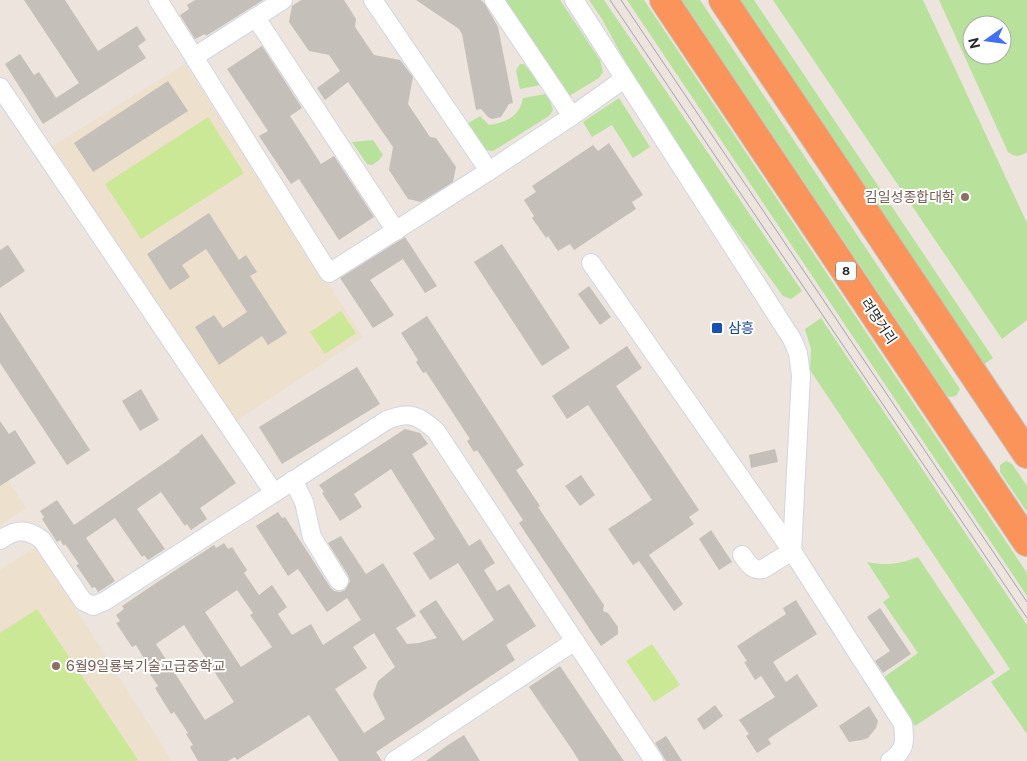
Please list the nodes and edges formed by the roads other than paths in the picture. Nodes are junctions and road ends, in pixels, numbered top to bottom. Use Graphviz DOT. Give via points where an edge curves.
graph roads {
  1 [pos="283,0"];
  2 [pos="373,0"];
  3 [pos="494,0"];
  4 [pos="574,0"];
  5 [pos="664,0"];
  6 [pos="722,0"];
  7 [pos="166,3"];
  8 [pos="256,18"];
  9 [pos="194,57"];
  10 [pos="624,78"];
  11 [pos="0,87"];
  12 [pos="572,116"];
  13 [pos="489,171"];
  14 [pos="396,231"];
  15 [pos="591,262"];
  16 [pos="1027,454"];
  17 [pos="292,480"];
  18 [pos="274,493"];
  19 [pos="0,540"];
  20 [pos="1027,542"];
  21 [pos="792,551"];
  22 [pos="742,556"];
  23 [pos="340,581"];
  24 [pos="575,641"];
  25 [pos="394,761"];
  26 [pos="654,761"];
  27 [pos="890,761"];
  1 -- 8 [label="street"];
  2 -- 13 [label="street"];
  3 -- 12 [label="street"];
  4 -- 10 [label="street"];
  5 -- 20 [label="highway, 려명거리 / 8"];
  6 -- 16 [label="highway"];
  7 -- 9 [label="street"];
  8 -- 9 [label="street"];
  8 -- 14 [label="street"];
  9 -- 14 [label="street" via="329,273"];
  10 -- 12 [label="street"];
  10 -- 21 [label="street" via="798,353 801,375"];
  11 -- 18 [label="street"];
  12 -- 13 [label="street"];
  13 -- 14 [label="street"];
  15 -- 21 [label="street"];
  17 -- 18 [label="street"];
  17 -- 23 [label="street" via="304,502 312,537"];
  17 -- 24 [label="street" via="387,420 412,415 423,420 436,431"];
  18 -- 19 [label="street" via="93,606 83,601 42,540 32,532 10,533"];
  21 -- 22 [label="street" via="758,570"];
  21 -- 27 [label="street" via="903,724 905,744"];
  24 -- 25 [label="street"];
  24 -- 26 [label="street"];
}
